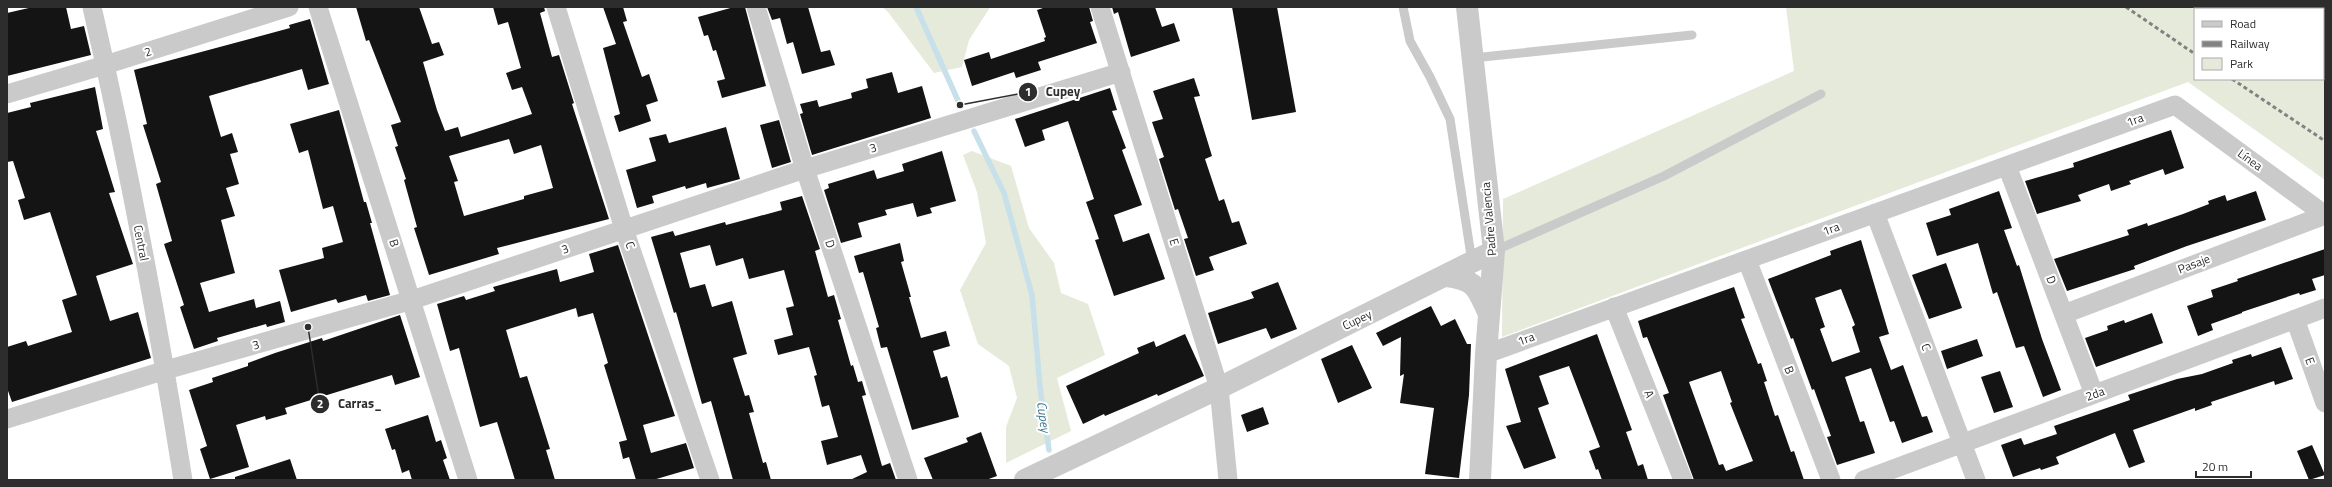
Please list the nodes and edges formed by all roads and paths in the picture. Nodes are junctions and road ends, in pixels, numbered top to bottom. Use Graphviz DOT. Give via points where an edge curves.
graph roads {
  1 [pos="92,7"];
  2 [pos="289,7"];
  3 [pos="318,7"];
  4 [pos="556,7"];
  5 [pos="756,7"];
  6 [pos="1100,7"];
  7 [pos="1403,7"];
  8 [pos="1467,7"];
  9 [pos="1692,35"];
  10 [pos="1473,58"];
  11 [pos="105,65"];
  12 [pos="1121,72"];
  13 [pos="7,94"];
  14 [pos="1821,94"];
  15 [pos="2175,105"];
  16 [pos="2007,166"];
  17 [pos="805,169"];
  18 [pos="1875,213"];
  19 [pos="2325,215"];
  20 [pos="624,228"];
  21 [pos="1494,251"];
  22 [pos="1747,260"];
  23 [pos="1472,263"];
  24 [pos="1446,276"];
  25 [pos="412,300"];
  26 [pos="1614,307"];
  27 [pos="2325,308"];
  28 [pos="2064,314"];
  29 [pos="1489,315"];
  30 [pos="2295,319"];
  31 [pos="1486,354"];
  32 [pos="166,370"];
  33 [pos="1219,388"];
  34 [pos="2094,394"];
  35 [pos="2325,403"];
  36 [pos="7,419"];
  37 [pos="1962,443"];
  38 [pos="183,480"];
  39 [pos="468,480"];
  40 [pos="710,480"];
  41 [pos="908,480"];
  42 [pos="1025,480"];
  43 [pos="1228,480"];
  44 [pos="1480,480"];
  45 [pos="1683,480"];
  46 [pos="1831,480"];
  47 [pos="1864,480"];
  48 [pos="1976,480"];
  1 -- 11 [label="street, Central"];
  2 -- 11 [label="street, 2"];
  3 -- 25 [label="street, B"];
  4 -- 20 [label="street, C"];
  5 -- 17 [label="street, D"];
  6 -- 12 [label="street, E"];
  7 -- 23 [label="lane" via="1410,41 1450,119"];
  8 -- 10 [label="street, Padre Valencia"];
  9 -- 10 [label="lane"];
  10 -- 21 [label="street, Padre Valencia"];
  11 -- 13 [label="street, 2"];
  11 -- 32 [label="street, Central"];
  12 -- 17 [label="street, 3"];
  12 -- 33 [label="street, E"];
  14 -- 21 [label="lane" via="1664,176"];
  15 -- 16 [label="street, 1ra"];
  15 -- 19 [label="street, Línea"];
  16 -- 18 [label="street, 1ra"];
  16 -- 28 [label="street, D"];
  17 -- 20 [label="street, 3"];
  17 -- 41 [label="street, D"];
  18 -- 22 [label="street, 1ra"];
  18 -- 37 [label="street, C"];
  19 -- 28 [label="street, Pasaje"];
  20 -- 25 [label="street, 3"];
  20 -- 40 [label="street, C"];
  21 -- 23 [label="street, Cupey"];
  21 -- 29 [label="street, Padre Valencia"];
  22 -- 26 [label="street, 1ra"];
  22 -- 46 [label="street, B"];
  23 -- 24 [label="street, Cupey"];
  24 -- 29 [label="street" via="1465,279 1473,285"];
  24 -- 33 [label="street, Cupey"];
  25 -- 32 [label="street, 3"];
  25 -- 39 [label="street, B"];
  26 -- 31 [label="street, 1ra"];
  26 -- 45 [label="street, A"];
  27 -- 30 [label="street, 2da"];
  28 -- 34 [label="street, D"];
  29 -- 31 [label="street, Padre Valencia"];
  30 -- 34 [label="street, 2da"];
  30 -- 35 [label="street, E"];
  31 -- 44 [label="street, Padre Valencia"];
  32 -- 36 [label="street, 3"];
  32 -- 38 [label="street, Central"];
  33 -- 42 [label="street, Cupey"];
  33 -- 43 [label="street, E"];
  34 -- 37 [label="street, 2da"];
  37 -- 47 [label="street, 2da"];
  37 -- 48 [label="street, C"];
}
